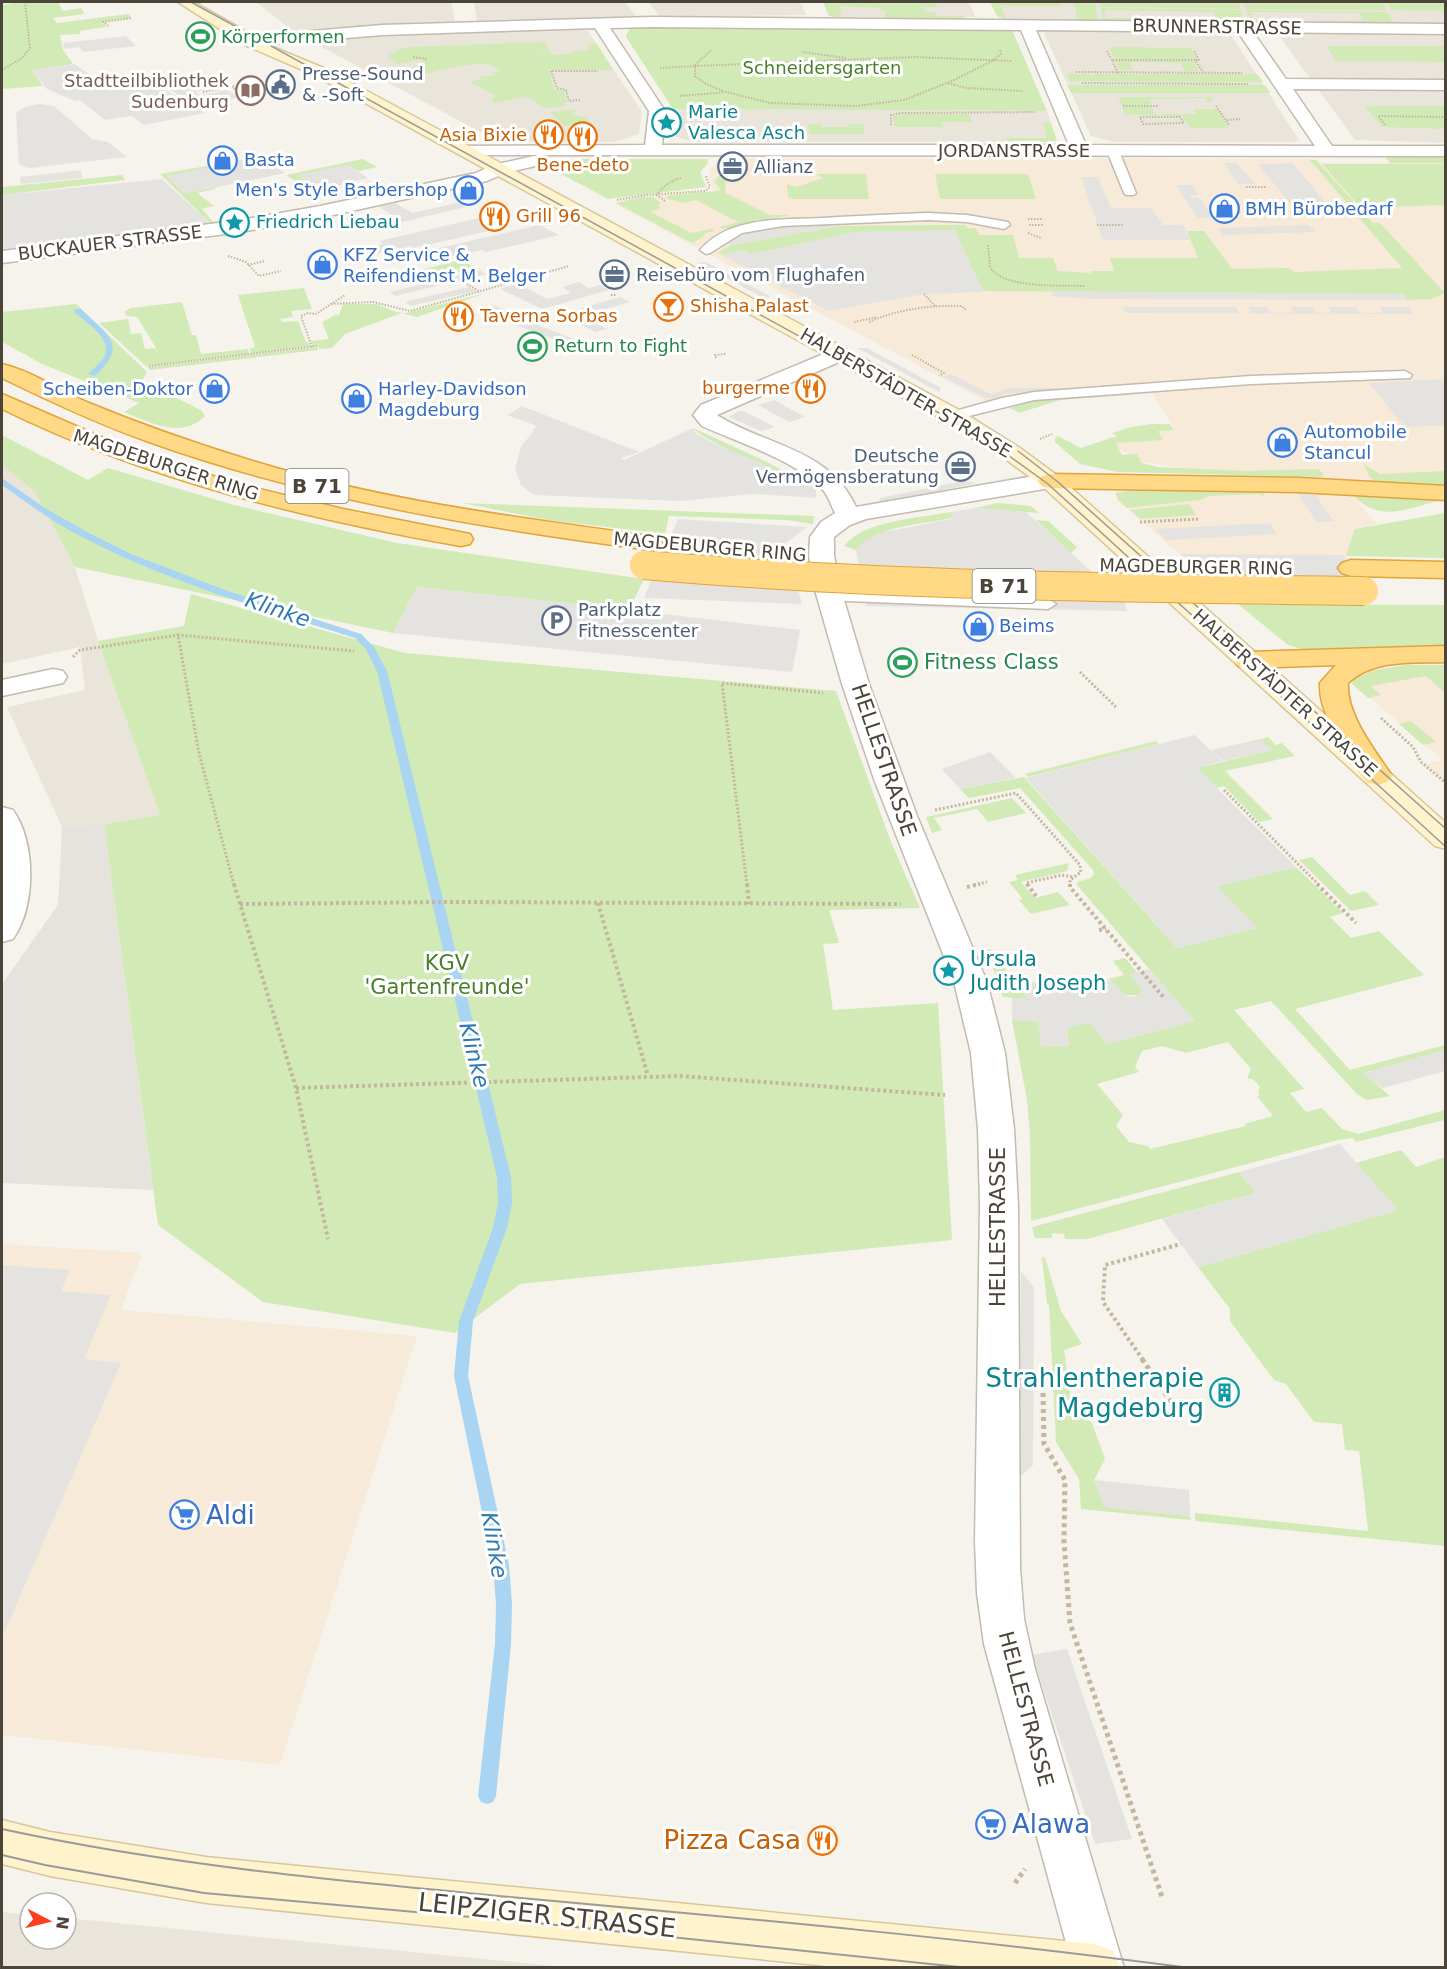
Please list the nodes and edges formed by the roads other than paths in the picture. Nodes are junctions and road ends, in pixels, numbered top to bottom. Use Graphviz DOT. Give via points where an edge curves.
graph roads {
  1 [pos="185,2"];
  2 [pos="599,22"];
  3 [pos="1026,24"];
  4 [pos="1243,28"];
  5 [pos="1446,29"];
  6 [pos="272,36"];
  7 [pos="321,72"];
  8 [pos="1275,84"];
  9 [pos="1446,85"];
  10 [pos="464,150"];
  11 [pos="582,150"];
  12 [pos="653,150"];
  13 [pos="1080,151"];
  14 [pos="1113,151"];
  15 [pos="1328,151"];
  16 [pos="1446,151"];
  17 [pos="500,169"];
  18 [pos="1130,193"];
  19 [pos="1004,225"];
  20 [pos="706,250"];
  21 [pos="2,257"];
  22 [pos="838,354"];
  23 [pos="2,370"];
  24 [pos="1406,375"];
  25 [pos="2,401"];
  26 [pos="952,416"];
  27 [pos="1050,482"];
  28 [pos="1446,494"];
  29 [pos="849,516"];
  30 [pos="479,542"];
  31 [pos="639,557"];
  32 [pos="1446,570"];
  33 [pos="1446,592"];
  34 [pos="829,597"];
  35 [pos="1048,604"];
  36 [pos="1446,654"];
  37 [pos="1390,656"];
  38 [pos="1248,660"];
  39 [pos="53,677"];
  40 [pos="2,688"];
  41 [pos="1377,776"];
  42 [pos="2,816"];
  43 [pos="1446,840"];
  44 [pos="2,932"];
  45 [pos="2,1842"];
  46 [pos="1097,1968"];
  1 -- 7 [label="main road, HALBERSTÄDTER STRASSE" via="277,55"];
  2 -- 3 [label="street, BRUNNERSTRASSE" via="648,16 819,16 986,17"];
  2 -- 6 [label="street, BRUNNERSTRASSE" via="467,20 363,32"];
  2 -- 12 [label="street" via="657,111"];
  3 -- 4 [label="street, BRUNNERSTRASSE"];
  3 -- 13 [label="street" via="1057,83"];
  4 -- 5 [label="street, BRUNNERSTRASSE"];
  4 -- 8 [label="street"];
  6 -- 7 [label="main road, HALBERSTÄDTER STRASSE" via="318,65"];
  7 -- 10 [label="main road, HALBERSTÄDTER STRASSE"];
  8 -- 9 [label="street"];
  8 -- 15 [label="street"];
  10 -- 11 [label="street, JORDANSTRASSE"];
  10 -- 17 [label="main road, HALBERSTÄDTER STRASSE"];
  11 -- 12 [label="street, JORDANSTRASSE"];
  11 -- 17 [label="street, JORDANSTRASSE"];
  12 -- 13 [label="street, JORDANSTRASSE"];
  13 -- 14 [label="street, JORDANSTRASSE"];
  14 -- 15 [label="street, JORDANSTRASSE"];
  14 -- 18 [label="lane"];
  15 -- 16 [label="street, JORDANSTRASSE"];
  17 -- 21 [label="street, BUCKAUER STRASSE" via="481,177 320,212"];
  17 -- 22 [label="main road, HALBERSTÄDTER STRASSE"];
  19 -- 20 [label="lane" via="966,218 786,222 740,230"];
  22 -- 26 [label="main road, HALBERSTÄDTER STRASSE"];
  22 -- 29 [label="street" via="704,415 822,476 831,483"];
  23 -- 31 [label="highway, MAGDEBURGER RING / B 71" via="105,419 274,476"];
  24 -- 26 [label="lane" via="1251,380 1034,396"];
  25 -- 30 [label="highway, MAGDEBURGER RING / B 71" via="77,436 207,481 340,516"];
  26 -- 27 [label="main road, HALBERSTÄDTER STRASSE"];
  27 -- 28 [label="highway" via="1299,485"];
  27 -- 29 [label="street, HELLESTRASSE" via="997,487"];
  27 -- 38 [label="main road, HALBERSTÄDTER STRASSE"];
  29 -- 34 [label="street, HELLESTRASSE" via="828,530 820,541"];
  31 -- 32 [label="highway, MAGDEBURGER RING / B 71" via="797,556"];
  31 -- 33 [label="highway, MAGDEBURGER RING / B 71, bridge" via="801,578 918,584"];
  34 -- 35 [label="lane"];
  34 -- 46 [label="street, HELLESTRASSE" via="910,835 964,964 985,1041 997,1133 997,1535 1002,1622"];
  36 -- 37 [label="highway"];
  37 -- 38 [label="highway"];
  37 -- 41 [label="highway" via="1357,665 1339,677 1333,687 1352,735"];
  38 -- 41 [label="main road, HALBERSTÄDTER STRASSE"];
  39 -- 40 [label="street"];
  41 -- 43 [label="main road, HALBERSTÄDTER STRASSE"];
  42 -- 44 [label="street" via="12,857 15,896"];
  45 -- 46 [label="main road, LEIPZIGER STRASSE" via="50,1854 206,1880"];
}
